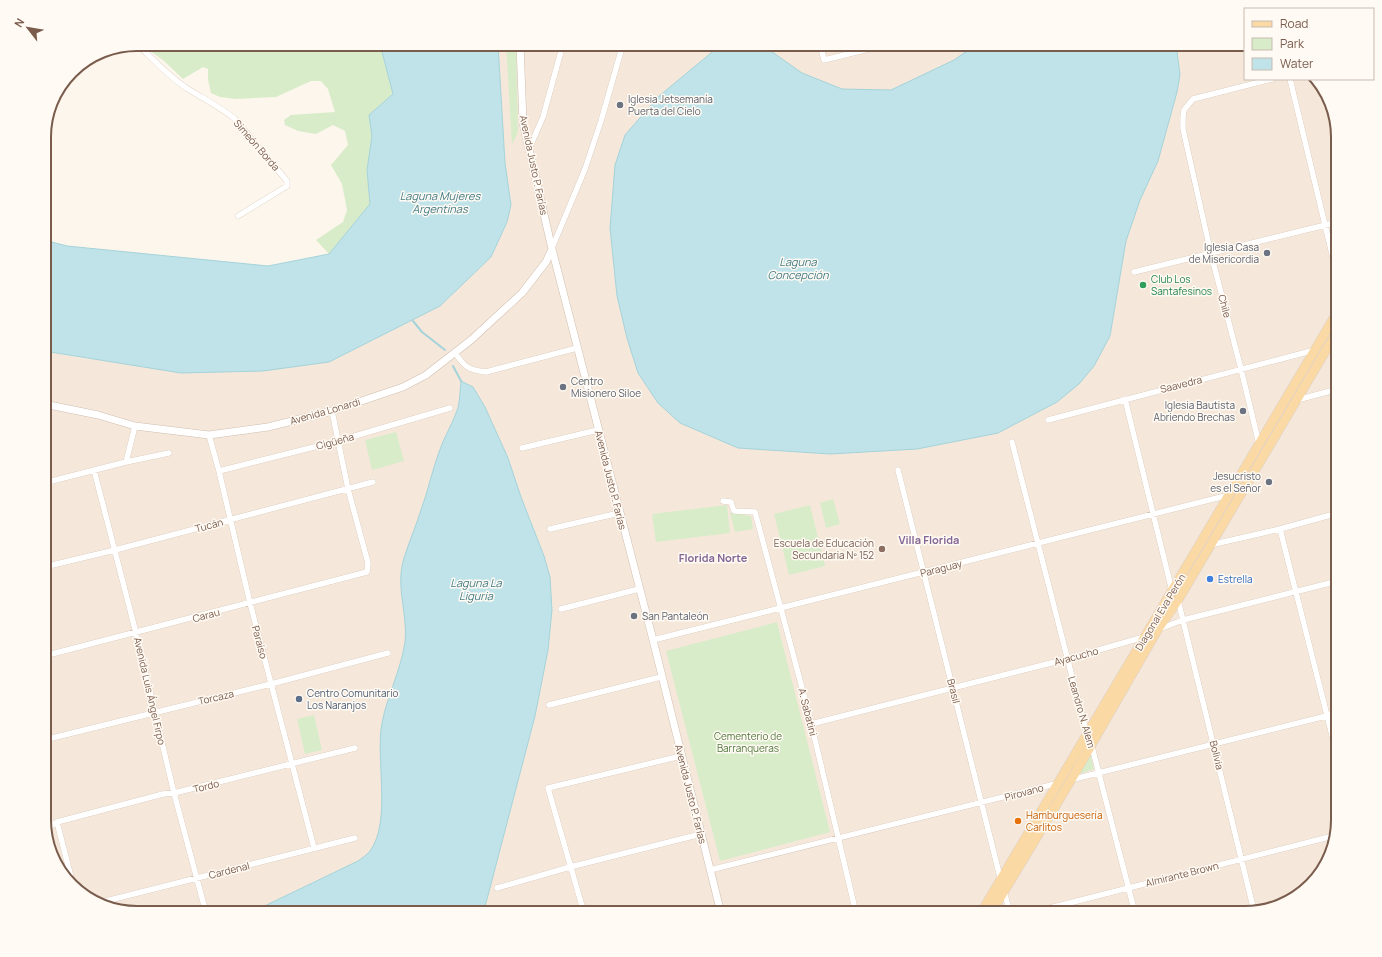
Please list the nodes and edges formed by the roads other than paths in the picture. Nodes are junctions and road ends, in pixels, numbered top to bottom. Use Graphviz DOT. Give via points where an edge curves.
graph roads {
  1 [pos="144,51"];
  2 [pos="520,51"];
  3 [pos="561,51"];
  4 [pos="621,51"];
  5 [pos="822,51"];
  6 [pos="861,51"];
  7 [pos="1268,80"];
  8 [pos="1290,80"];
  9 [pos="529,149"];
  10 [pos="238,216"];
  11 [pos="1331,224"];
  12 [pos="1325,226"];
  13 [pos="552,249"];
  14 [pos="1331,250"];
  15 [pos="1211,254"];
  16 [pos="1134,272"];
  17 [pos="1331,323"];
  18 [pos="1331,342"];
  19 [pos="577,348"];
  20 [pos="1315,350"];
  21 [pos="455,353"];
  22 [pos="1241,369"];
  23 [pos="1331,391"];
  24 [pos="1125,399"];
  25 [pos="1297,400"];
  26 [pos="51,405"];
  27 [pos="450,408"];
  28 [pos="332,411"];
  29 [pos="1048,420"];
  30 [pos="135,426"];
  31 [pos="598,430"];
  32 [pos="209,435"];
  33 [pos="338,441"];
  34 [pos="1012,442"];
  35 [pos="1259,444"];
  36 [pos="522,448"];
  37 [pos="169,452"];
  38 [pos="126,462"];
  39 [pos="94,470"];
  40 [pos="898,470"];
  41 [pos="219,471"];
  42 [pos="51,481"];
  43 [pos="373,482"];
  44 [pos="348,490"];
  45 [pos="1229,495"];
  46 [pos="723,501"];
  47 [pos="619,513"];
  48 [pos="1153,514"];
  49 [pos="1331,515"];
  50 [pos="230,520"];
  51 [pos="550,529"];
  52 [pos="1280,529"];
  53 [pos="1038,543"];
  54 [pos="1210,545"];
  55 [pos="115,550"];
  56 [pos="51,564"];
  57 [pos="923,572"];
  58 [pos="1331,583"];
  59 [pos="639,589"];
  60 [pos="1172,590"];
  61 [pos="1297,591"];
  62 [pos="1178,600"];
  63 [pos="250,603"];
  64 [pos="780,608"];
  65 [pos="561,609"];
  66 [pos="1183,620"];
  67 [pos="1158,629"];
  68 [pos="136,633"];
  69 [pos="1145,637"];
  70 [pos="653,640"];
  71 [pos="388,653"];
  72 [pos="51,654"];
  73 [pos="1068,659"];
  74 [pos="661,677"];
  75 [pos="271,684"];
  76 [pos="952,688"];
  77 [pos="549,705"];
  78 [pos="154,712"];
  79 [pos="1331,715"];
  80 [pos="1327,716"];
  81 [pos="811,724"];
  82 [pos="1331,732"];
  83 [pos="1087,734"];
  84 [pos="51,738"];
  85 [pos="1214,744"];
  86 [pos="1092,745"];
  87 [pos="355,748"];
  88 [pos="681,756"];
  89 [pos="292,764"];
  90 [pos="1100,774"];
  91 [pos="1071,780"];
  92 [pos="1058,783"];
  93 [pos="174,794"];
  94 [pos="982,803"];
  95 [pos="56,822"];
  96 [pos="51,825"];
  97 [pos="701,834"];
  98 [pos="1329,837"];
  99 [pos="356,838"];
  100 [pos="838,838"];
  101 [pos="314,848"];
  102 [pos="1242,859"];
  103 [pos="570,867"];
  104 [pos="710,870"];
  105 [pos="72,876"];
  106 [pos="197,877"];
  107 [pos="1001,880"];
  108 [pos="497,888"];
  109 [pos="1130,888"];
  110 [pos="1004,891"];
  111 [pos="108,900"];
  112 [pos="1253,905"];
  113 [pos="204,906"];
  114 [pos="582,906"];
  115 [pos="720,906"];
  116 [pos="854,906"];
  117 [pos="985,906"];
  118 [pos="995,906"];
  119 [pos="1008,906"];
  120 [pos="1058,906"];
  121 [pos="1134,906"];
  1 -- 10 [label="street, Simeón Borda" via="187,89 235,119 287,182 287,186"];
  2 -- 9 [label="street, Avenida Justo P. Farías" via="523,123"];
  3 -- 9 [label="street" via="543,117"];
  4 -- 13 [label="street" via="585,170"];
  5 -- 6 [label="street" via="824,60"];
  7 -- 15 [label="street, Chile" via="1193,99 1184,110 1183,129"];
  8 -- 12 [label="street"];
  9 -- 13 [label="street, Avenida Justo P. Farías"];
  11 -- 12 [label="street"];
  12 -- 14 [label="street"];
  12 -- 15 [label="street"];
  13 -- 19 [label="street, Avenida Justo P. Farías"];
  13 -- 21 [label="street, Avenida Lonardi" via="546,262 522,293"];
  15 -- 16 [label="street"];
  15 -- 22 [label="street, Chile"];
  17 -- 20 [label="main road, Diagonal Eva Perón"];
  18 -- 25 [label="main road, Diagonal Eva Perón"];
  19 -- 21 [label="street" via="486,372 465,366"];
  19 -- 31 [label="street, Avenida Justo P. Farías"];
  20 -- 22 [label="street, Saavedra"];
  20 -- 35 [label="main road, Diagonal Eva Perón"];
  21 -- 28 [label="street, Avenida Lonardi" via="426,375 403,387"];
  22 -- 24 [label="street, Saavedra"];
  22 -- 35 [label="street, Chile"];
  23 -- 25 [label="street"];
  24 -- 29 [label="street, Saavedra"];
  24 -- 48 [label="street"];
  25 -- 54 [label="main road, Diagonal Eva Perón"];
  26 -- 30 [label="street, Avenida Lonardi"];
  27 -- 33 [label="street, Cigüeña"];
  28 -- 32 [label="street, Avenida Lonardi" via="268,427"];
  28 -- 33 [label="street"];
  30 -- 32 [label="street, Avenida Lonardi"];
  30 -- 38 [label="street"];
  31 -- 36 [label="street"];
  31 -- 47 [label="street, Avenida Justo P. Farías"];
  32 -- 41 [label="street, Paraíso"];
  33 -- 41 [label="street, Cigüeña"];
  33 -- 44 [label="street"];
  34 -- 53 [label="street, Leandro N. Alem"];
  35 -- 45 [label="main road, Diagonal Eva Perón"];
  37 -- 38 [label="street"];
  38 -- 39 [label="street"];
  39 -- 42 [label="street"];
  39 -- 55 [label="street, Avenida Luis Ángel Firpo"];
  40 -- 57 [label="street, Brasil"];
  41 -- 50 [label="street, Paraíso"];
  43 -- 44 [label="street, Tucán"];
  44 -- 50 [label="street, Tucán"];
  44 -- 63 [label="street, Carau" via="368,563 367,572"];
  45 -- 48 [label="street, Paraguay"];
  45 -- 60 [label="main road, Diagonal Eva Perón"];
  46 -- 64 [label="street, A. Sabatini" via="731,502 734,511 755,512"];
  47 -- 51 [label="street"];
  47 -- 59 [label="street, Avenida Justo P. Farías"];
  48 -- 53 [label="street, Paraguay"];
  48 -- 60 [label="street"];
  49 -- 52 [label="street"];
  50 -- 55 [label="street, Tucán"];
  50 -- 63 [label="street, Paraíso"];
  52 -- 54 [label="street"];
  52 -- 61 [label="street"];
  53 -- 57 [label="street, Paraguay"];
  53 -- 73 [label="street, Leandro N. Alem"];
  54 -- 62 [label="main road, Diagonal Eva Perón"];
  55 -- 56 [label="street, Tucán"];
  55 -- 68 [label="street, Avenida Luis Ángel Firpo"];
  57 -- 64 [label="street, Paraguay"];
  57 -- 76 [label="street, Brasil"];
  58 -- 61 [label="street, Ayacucho"];
  59 -- 65 [label="street"];
  59 -- 70 [label="street, Avenida Justo P. Farías"];
  60 -- 69 [label="main road, Diagonal Eva Perón"];
  61 -- 66 [label="street, Ayacucho"];
  61 -- 80 [label="street"];
  62 -- 66 [label="street, Bolivia"];
  62 -- 67 [label="main road, Diagonal Eva Perón"];
  63 -- 68 [label="street, Carau"];
  63 -- 75 [label="street, Paraíso"];
  64 -- 70 [label="street, Paraguay"];
  64 -- 81 [label="street, A. Sabatini"];
  66 -- 67 [label="street, Ayacucho"];
  66 -- 85 [label="street, Bolivia"];
  67 -- 69 [label="street, Ayacucho"];
  67 -- 86 [label="main road, Diagonal Eva Perón"];
  68 -- 72 [label="street, Carau"];
  68 -- 78 [label="street, Avenida Luis Ángel Firpo"];
  69 -- 73 [label="street, Ayacucho"];
  69 -- 83 [label="main road, Diagonal Eva Perón"];
  70 -- 74 [label="street, Avenida Justo P. Farías"];
  71 -- 75 [label="street, Torcaza"];
  73 -- 76 [label="street, Ayacucho"];
  73 -- 83 [label="street, Leandro N. Alem"];
  74 -- 77 [label="street"];
  74 -- 88 [label="street, Avenida Justo P. Farías"];
  75 -- 78 [label="street, Torcaza"];
  75 -- 89 [label="street, Paraíso"];
  76 -- 81 [label="street, Ayacucho"];
  76 -- 94 [label="street, Brasil"];
  78 -- 84 [label="street, Torcaza"];
  78 -- 93 [label="street, Avenida Luis Ángel Firpo"];
  79 -- 80 [label="street, Pirovano"];
  80 -- 82 [label="street"];
  80 -- 85 [label="street, Pirovano"];
  81 -- 100 [label="street, A. Sabatini"];
  83 -- 86 [label="street, Leandro N. Alem"];
  83 -- 92 [label="main road, Diagonal Eva Perón"];
  85 -- 90 [label="street, Pirovano"];
  85 -- 102 [label="street, Bolivia"];
  86 -- 90 [label="street, Leandro N. Alem"];
  86 -- 91 [label="main road, Diagonal Eva Perón"];
  87 -- 89 [label="street, Tordo"];
  88 -- 97 [label="street, Avenida Justo P. Farías"];
  88 -- 103 [label="street" via="548,788"];
  89 -- 93 [label="street, Tordo"];
  89 -- 101 [label="street, Paraíso"];
  90 -- 91 [label="street, Pirovano"];
  90 -- 109 [label="street, Leandro N. Alem"];
  91 -- 92 [label="street, Pirovano"];
  91 -- 110 [label="main road, Diagonal Eva Perón"];
  92 -- 94 [label="street, Pirovano"];
  92 -- 107 [label="main road, Diagonal Eva Perón"];
  93 -- 95 [label="street, Tordo" via="163,794"];
  93 -- 106 [label="street, Avenida Luis Ángel Firpo"];
  94 -- 100 [label="street, Pirovano"];
  94 -- 107 [label="street, Brasil"];
  95 -- 96 [label="street, Tordo"];
  95 -- 105 [label="street"];
  97 -- 103 [label="street"];
  97 -- 104 [label="street, Avenida Justo P. Farías"];
  98 -- 102 [label="street, Almirante Brown"];
  99 -- 101 [label="street, Cardenal"];
  100 -- 104 [label="street, Pirovano"];
  100 -- 116 [label="street, A. Sabatini"];
  101 -- 106 [label="street, Cardenal"];
  102 -- 109 [label="street, Almirante Brown"];
  102 -- 112 [label="street, Bolivia"];
  103 -- 108 [label="street"];
  103 -- 114 [label="street"];
  104 -- 115 [label="street, Avenida Justo P. Farías"];
  106 -- 111 [label="street, Cardenal"];
  106 -- 113 [label="street, Avenida Luis Ángel Firpo"];
  107 -- 110 [label="street, Brasil"];
  107 -- 117 [label="main road, Diagonal Eva Perón"];
  109 -- 120 [label="street, Almirante Brown"];
  109 -- 121 [label="street, Leandro N. Alem"];
  110 -- 118 [label="main road, Diagonal Eva Perón"];
  110 -- 119 [label="street, Brasil"];
}
